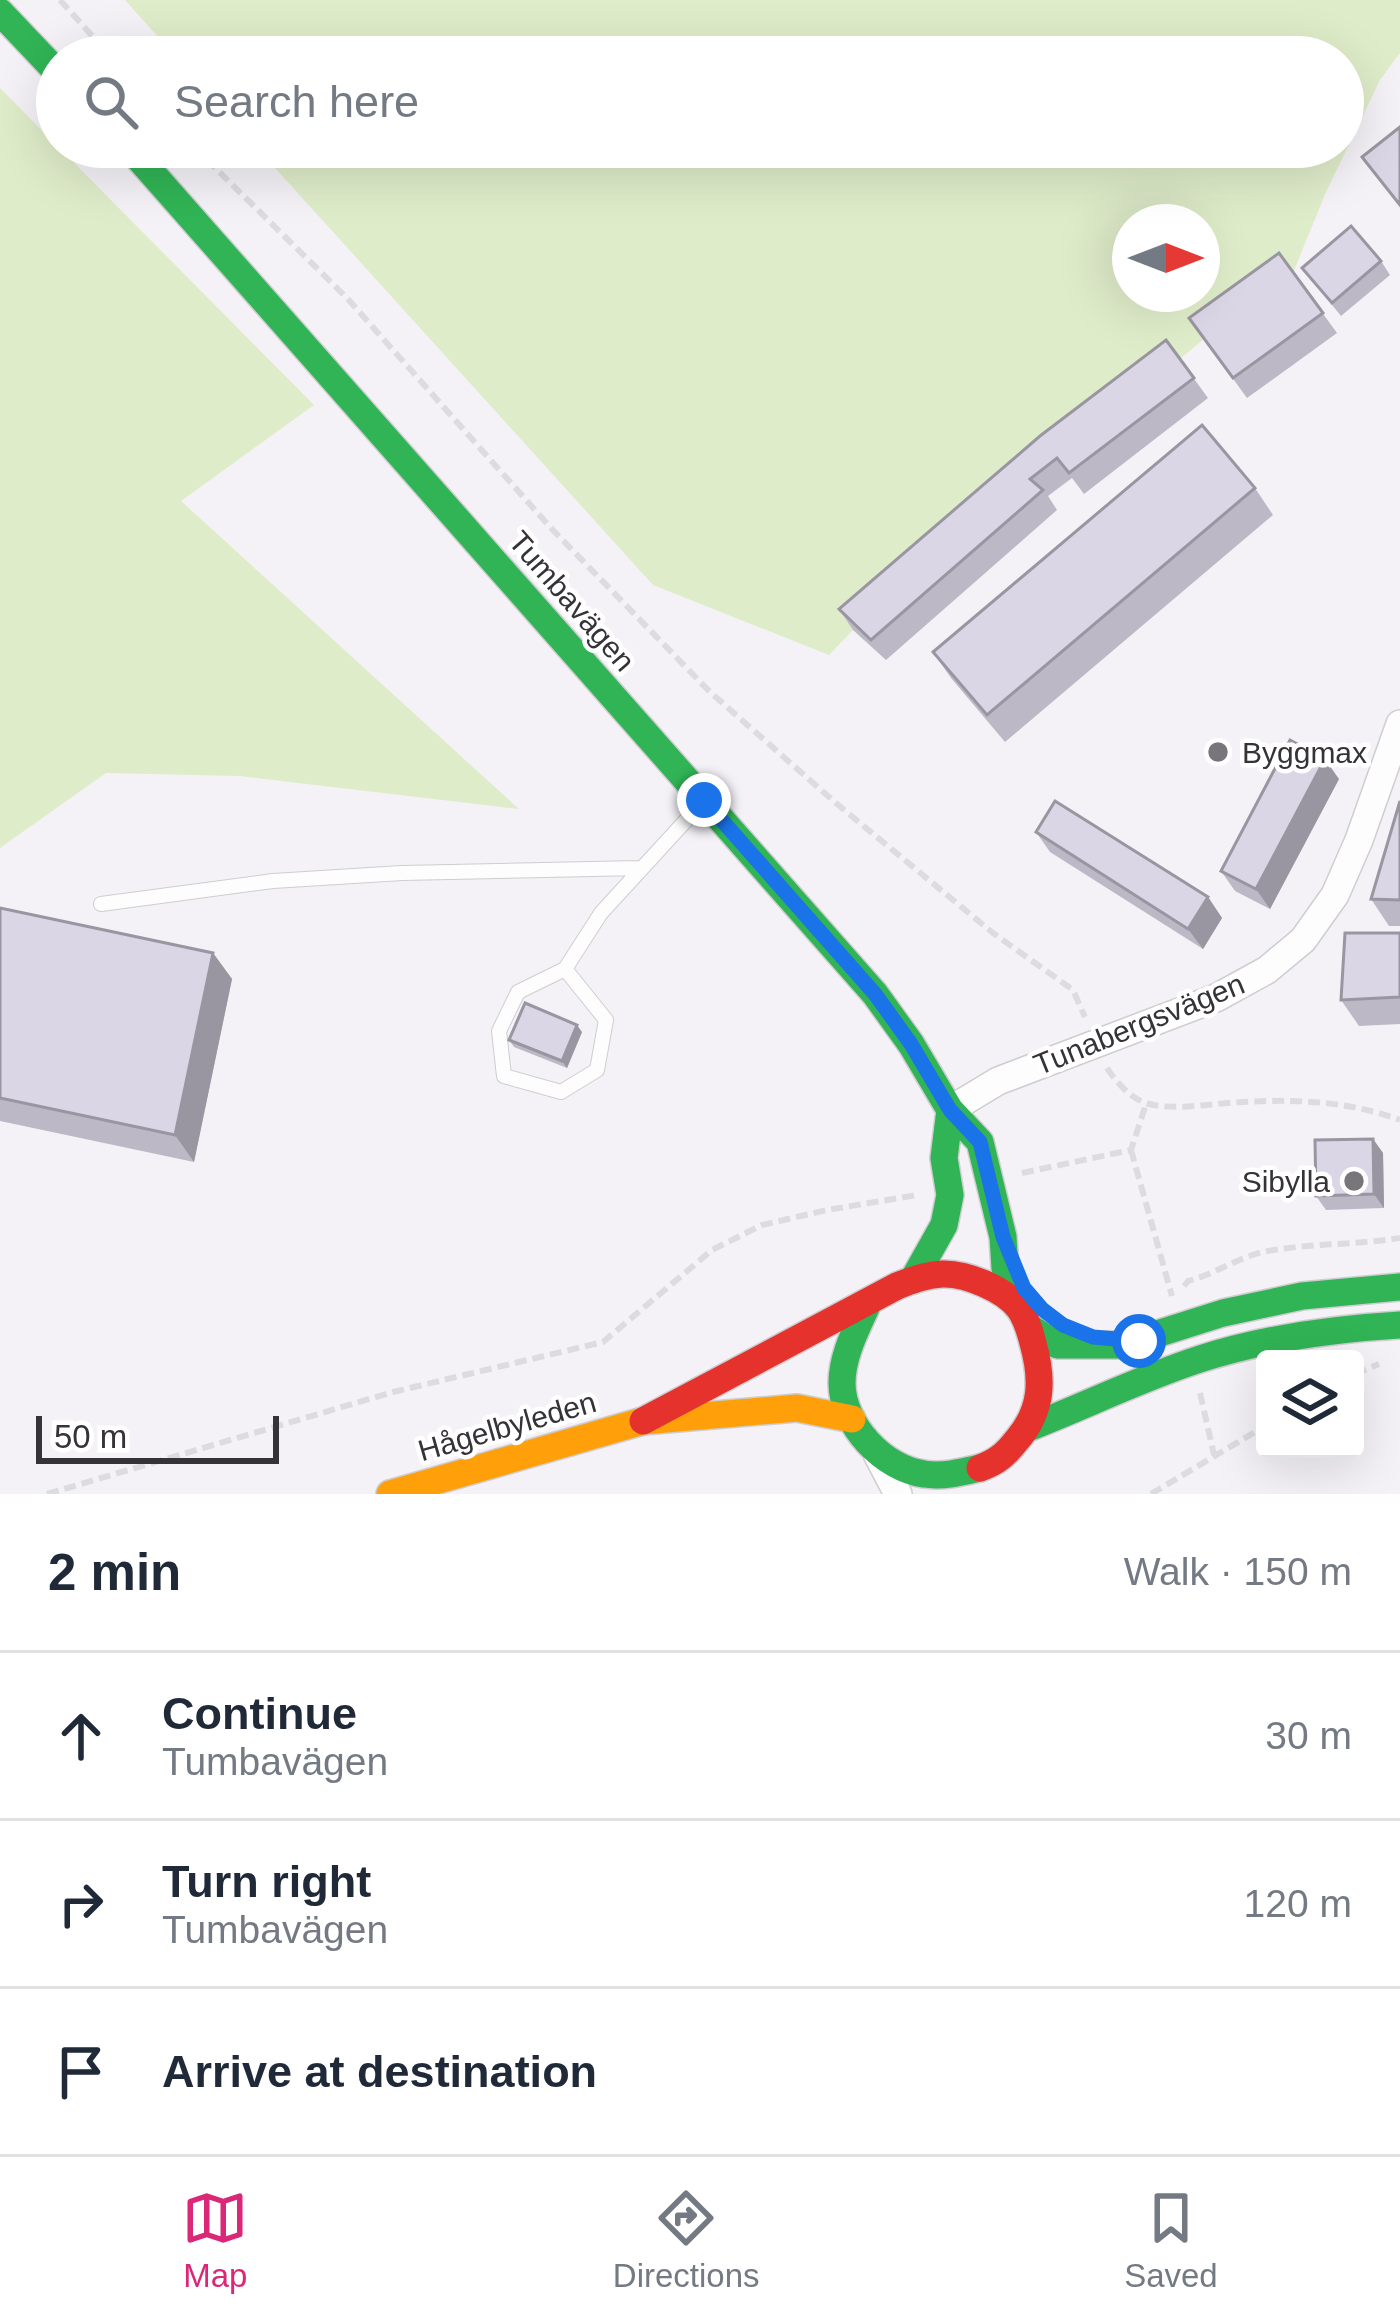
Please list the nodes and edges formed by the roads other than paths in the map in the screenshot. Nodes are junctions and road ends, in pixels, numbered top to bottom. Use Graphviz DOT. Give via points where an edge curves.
graph roads {
  1 [pos="0,12"];
  2 [pos="36,50"];
  3 [pos="147,168"];
  4 [pos="1400,724"];
  5 [pos="704,800"];
  6 [pos="640,868"];
  7 [pos="101,904"];
  8 [pos="565,969"];
  9 [pos="950,1110"];
  10 [pos="1003,1237"];
  11 [pos="913,1280"];
  12 [pos="1400,1287"];
  13 [pos="868,1303"];
  14 [pos="1023,1317"];
  15 [pos="1400,1324"];
  16 [pos="1139,1341"];
  17 [pos="852,1419"];
  18 [pos="643,1420"];
  19 [pos="1028,1428"];
  20 [pos="878,1454"];
  21 [pos="977,1480"];
  22 [pos="390,1494"];
  23 [pos="898,1494"];
  1 -- 2 [label="main road"];
  3 -- 5 [label="main road, Tumbavägen"];
  4 -- 9 [label="street, Tunabergsvägen" via="1335,895 1303,940 1216,998 998,1081"];
  5 -- 6 [label="lane"];
  5 -- 9 [label="main road, Tumbavägen" via="875,994"];
  6 -- 7 [label="lane" via="273,881"];
  6 -- 8 [label="lane"];
  8 -- 8 [label="lane" via="606,1020 598,1070 561,1092 504,1076 499,1031 518,992"];
  9 -- 10 [label="main road, Tumbavägen" via="980,1142"];
  9 -- 11 [label="main road" via="944,1225"];
  10 -- 14 [label="main road, Tumbavägen"];
  10 -- 16 [label="main road, Tumbavägen" via="1024,1288 1052,1317 1093,1337"];
  11 -- 13 [label="main road"];
  11 -- 14 [label="main road" via="952,1274 989,1286"];
  12 -- 16 [label="main road" via="1301,1296"];
  13 -- 17 [label="main road" via="844,1360 842,1392"];
  13 -- 18 [label="main road, Hågelbyleden"];
  14 -- 16 [label="main road" via="1058,1345"];
  14 -- 19 [label="main road" via="1041,1389"];
  15 -- 19 [label="main road" via="1206,1357"];
  17 -- 18 [label="main road, Hågelbyleden" via="797,1408"];
  17 -- 20 [label="main road"];
  18 -- 22 [label="main road, Hågelbyleden"];
  19 -- 21 [label="main road"];
  20 -- 21 [label="main road" via="926,1476"];
  20 -- 23 [label="street"];
}
